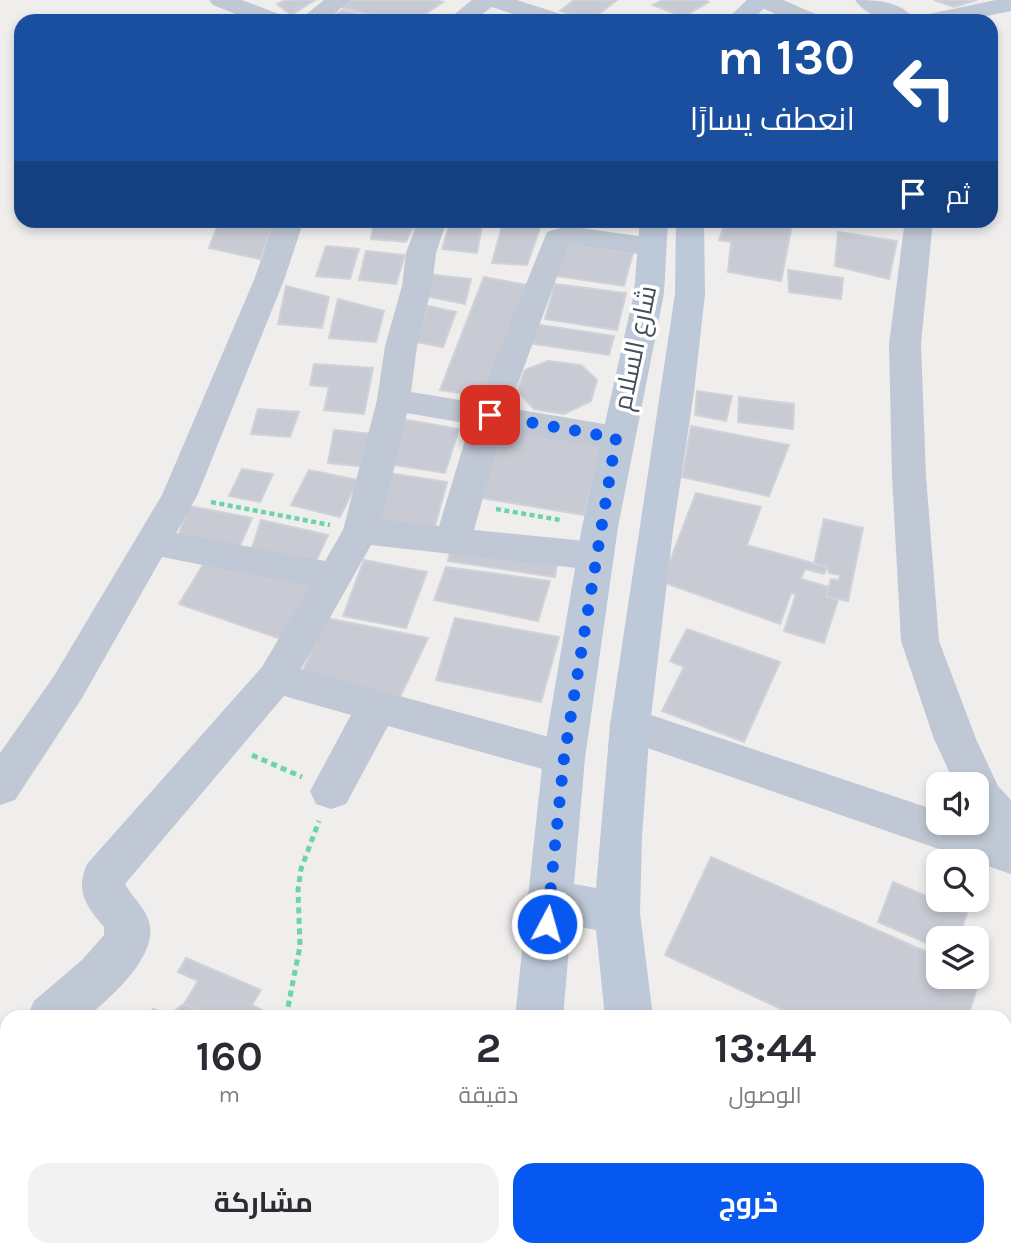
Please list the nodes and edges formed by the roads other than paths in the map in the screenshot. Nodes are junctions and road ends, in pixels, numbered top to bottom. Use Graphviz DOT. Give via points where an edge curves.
graph roads {
  1 [pos="221,0"];
  2 [pos="336,0"];
  3 [pos="487,0"];
  4 [pos="493,0"];
  5 [pos="762,0"];
  6 [pos="879,2"];
  7 [pos="1011,4"];
  8 [pos="257,14"];
  9 [pos="319,14"];
  10 [pos="467,14"];
  11 [pos="536,14"];
  12 [pos="745,14"];
  13 [pos="795,14"];
  14 [pos="895,14"];
  15 [pos="962,14"];
  16 [pos="287,228"];
  17 [pos="430,228"];
  18 [pos="690,228"];
  19 [pos="918,228"];
  20 [pos="653,234"];
  21 [pos="394,400"];
  22 [pos="490,415"];
  23 [pos="616,438"];
  24 [pos="361,531"];
  25 [pos="452,541"];
  26 [pos="597,541"];
  27 [pos="154,542"];
  28 [pos="336,577"];
  29 [pos="276,678"];
  30 [pos="377,707"];
  31 [pos="629,725"];
  32 [pos="564,758"];
  33 [pos="970,772"];
  34 [pos="0,787"];
  35 [pos="331,791"];
  36 [pos="989,805"];
  37 [pos="1011,829"];
  38 [pos="1011,855"];
  39 [pos="550,900"];
  40 [pos="617,913"];
  41 [pos="59,1010"];
  42 [pos="540,1010"];
  43 [pos="628,1010"];
  1 -- 8 [label="street"];
  2 -- 9 [label="street"];
  3 -- 10 [label="street"];
  4 -- 11 [label="street"];
  5 -- 12 [label="street"];
  5 -- 13 [label="street"];
  6 -- 14 [label="street"];
  7 -- 15 [label="street"];
  16 -- 27 [label="street" via="179,496"];
  17 -- 21 [label="street" via="401,346"];
  18 -- 31 [label="street, شارع السلام" via="690,294"];
  19 -- 33 [label="street" via="905,344 920,641"];
  20 -- 22 [label="street" via="558,238"];
  20 -- 23 [label="street, شارع السلام" via="649,293"];
  21 -- 22 [label="street"];
  21 -- 24 [label="street"];
  22 -- 23 [label="street"];
  22 -- 25 [label="street"];
  23 -- 26 [label="street, شارع السلام"];
  24 -- 25 [label="street"];
  24 -- 28 [label="street"];
  25 -- 26 [label="street"];
  26 -- 32 [label="street, شارع السلام"];
  27 -- 28 [label="street"];
  27 -- 34 [label="street" via="68,687"];
  28 -- 29 [label="street"];
  29 -- 30 [label="street"];
  29 -- 41 [label="street" via="103,878 105,894 128,926 125,944 114,962"];
  30 -- 32 [label="street"];
  30 -- 35 [label="street"];
  31 -- 38 [label="street"];
  31 -- 40 [label="street, شارع السلام"];
  32 -- 39 [label="street, شارع السلام"];
  36 -- 37 [label="street"];
  39 -- 40 [label="street"];
  39 -- 42 [label="street, شارع السلام"];
  40 -- 43 [label="street, شارع السلام"];
}
